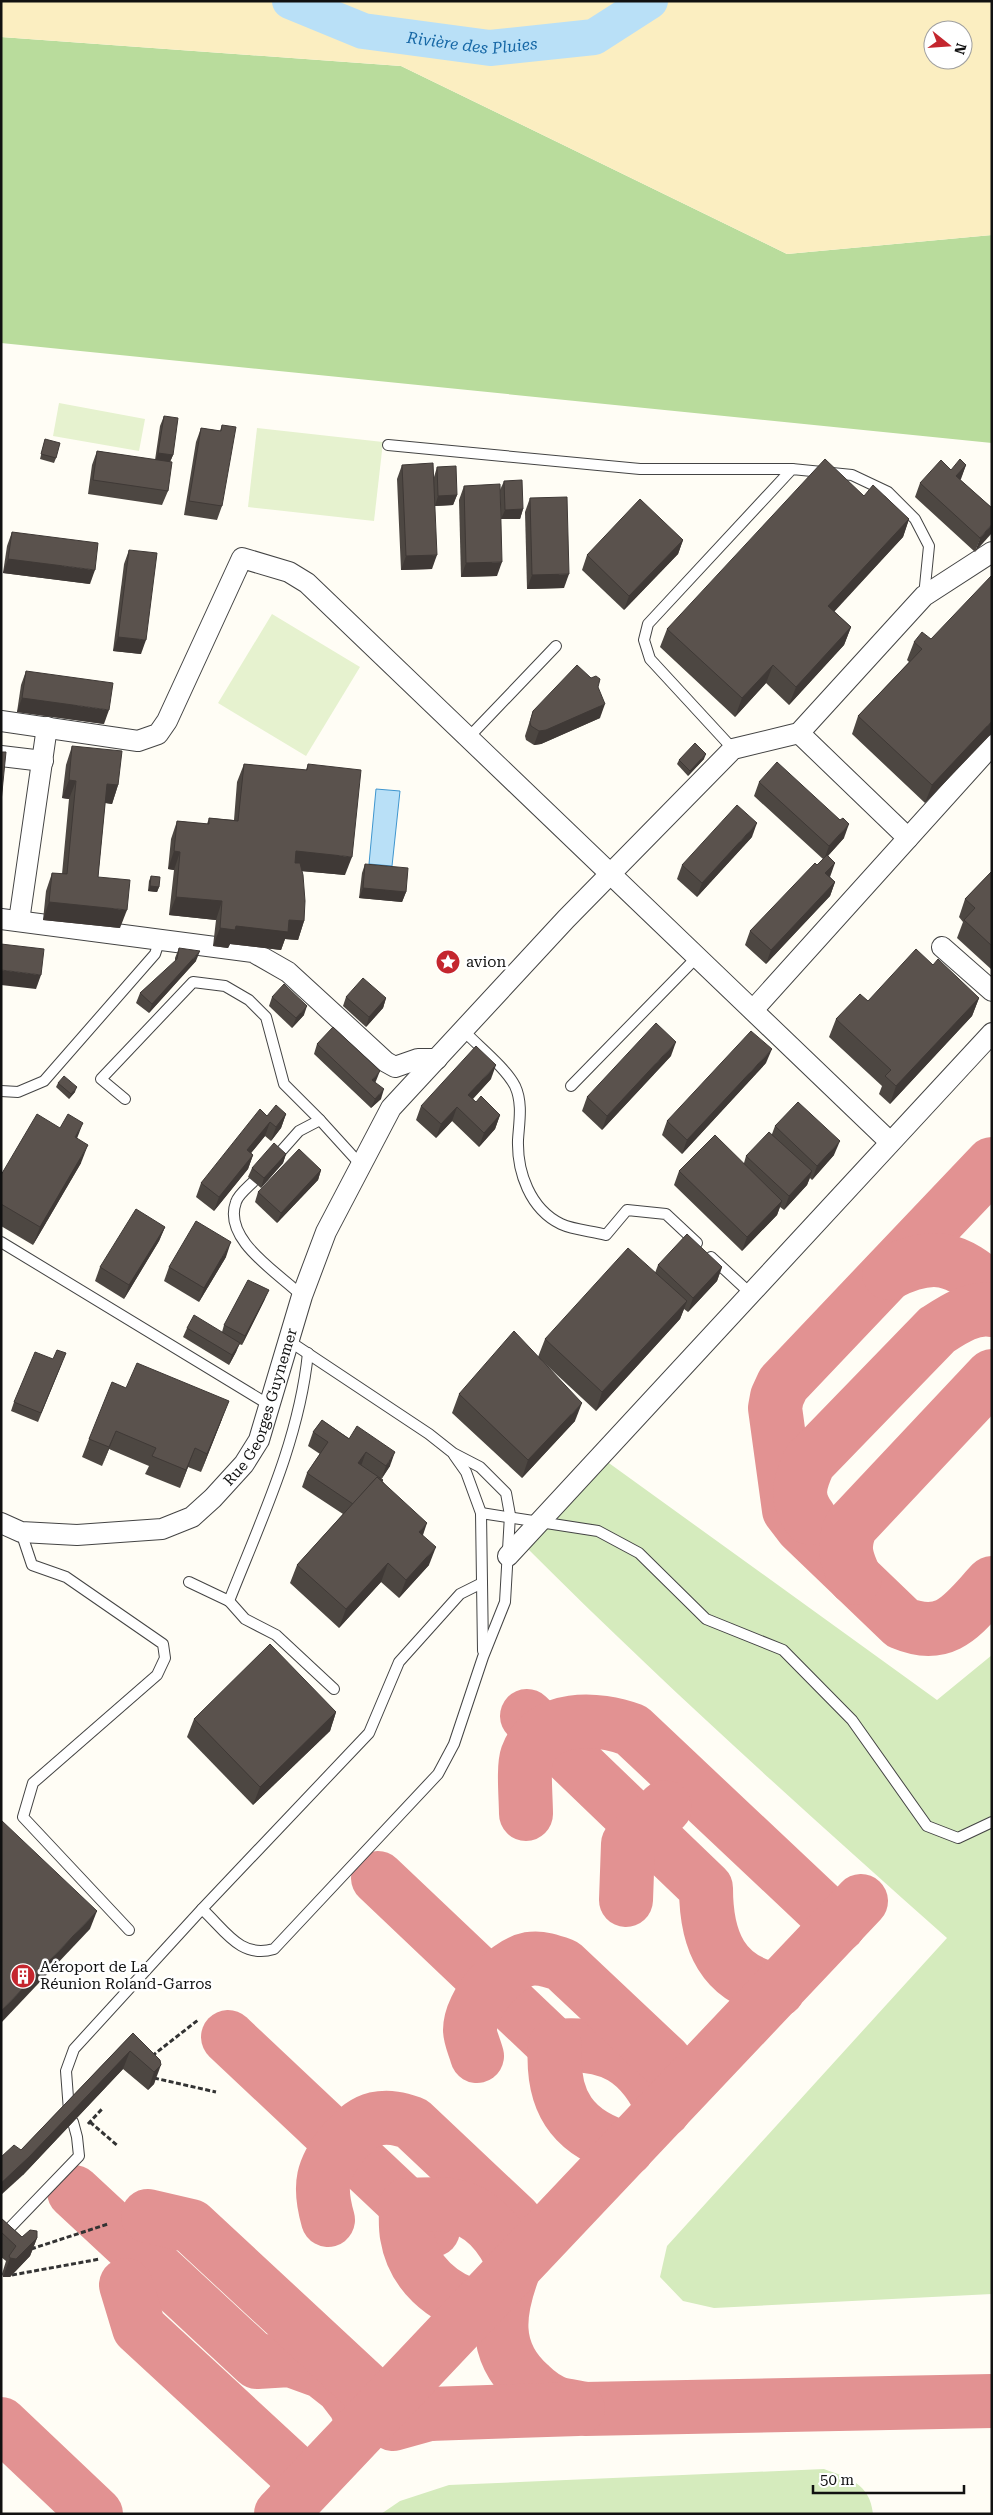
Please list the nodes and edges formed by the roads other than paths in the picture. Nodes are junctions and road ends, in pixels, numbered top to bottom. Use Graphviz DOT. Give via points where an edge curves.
graph roads {
  1 [pos="388,445"];
  2 [pos="792,469"];
  3 [pos="992,552"];
  4 [pos="924,596"];
  5 [pos="556,646"];
  6 [pos="1,721"];
  7 [pos="47,727"];
  8 [pos="799,733"];
  9 [pos="469,737"];
  10 [pos="992,745"];
  11 [pos="733,749"];
  12 [pos="1,756"];
  13 [pos="43,761"];
  14 [pos="908,838"];
  15 [pos="610,875"];
  16 [pos="10,920"];
  17 [pos="160,939"];
  18 [pos="942,947"];
  19 [pos="697,957"];
  20 [pos="992,991"];
  21 [pos="753,1010"];
  22 [pos="463,1030"];
  23 [pos="992,1033"];
  24 [pos="437,1058"];
  25 [pos="571,1086"];
  26 [pos="1,1090"];
  27 [pos="125,1099"];
  28 [pos="320,1120"];
  29 [pos="890,1142"];
  30 [pos="276,1157"];
  31 [pos="360,1164"];
  32 [pos="253,1182"];
  33 [pos="1,1242"];
  34 [pos="750,1293"];
  35 [pos="302,1296"];
  36 [pos="289,1341"];
  37 [pos="308,1354"];
  38 [pos="271,1406"];
  39 [pos="454,1453"];
  40 [pos="481,1513"];
  41 [pos="510,1518"];
  42 [pos="540,1522"];
  43 [pos="1,1523"];
  44 [pos="21,1532"];
  45 [pos="508,1556"];
  46 [pos="189,1582"];
  47 [pos="482,1583"];
  48 [pos="229,1601"];
  49 [pos="483,1657"];
  50 [pos="334,1689"];
  51 [pos="992,1822"];
  52 [pos="202,1909"];
  53 [pos="129,1930"];
  54 [pos="69,2111"];
  55 [pos="73,2122"];
  56 [pos="1,2238"];
  1 -- 2 [label="lane" via="640,469"];
  2 -- 4 [label="lane" via="852,475 888,492 915,518 929,546"];
  2 -- 11 [label="lane" via="648,624 644,640 650,659"];
  3 -- 4 [label="street"];
  4 -- 8 [label="street"];
  5 -- 9 [label="lane"];
  6 -- 7 [label="street"];
  7 -- 9 [label="street" via="138,741 158,734 167,721 242,558 289,572 307,583"];
  7 -- 13 [label="street"];
  8 -- 11 [label="street"];
  8 -- 14 [label="street"];
  9 -- 15 [label="street"];
  10 -- 14 [label="street"];
  11 -- 15 [label="street, Rue Georges Guynemer"];
  12 -- 13 [label="street"];
  13 -- 16 [label="street"];
  14 -- 21 [label="street"];
  15 -- 19 [label="street"];
  15 -- 22 [label="street, Rue Georges Guynemer"];
  16 -- 17 [label="street"];
  17 -- 24 [label="street" via="253,952 288,972 395,1067 418,1059"];
  17 -- 26 [label="lane" via="155,954 44,1081 18,1092"];
  18 -- 20 [label="street"];
  19 -- 21 [label="street"];
  19 -- 25 [label="lane"];
  21 -- 29 [label="street"];
  22 -- 24 [label="street, Rue Georges Guynemer"];
  22 -- 34 [label="lane" via="516,1087 520,1172 543,1210 561,1224 606,1234 627,1210 666,1214"];
  23 -- 29 [label="street"];
  24 -- 31 [label="street, Rue Georges Guynemer" via="390,1108"];
  27 -- 28 [label="lane" via="101,1079 193,982 226,986 249,1000 266,1017 284,1084"];
  28 -- 30 [label="lane" via="299,1131"];
  28 -- 31 [label="lane"];
  29 -- 34 [label="street"];
  31 -- 35 [label="street, Rue Georges Guynemer" via="326,1232"];
  32 -- 35 [label="lane" via="236,1201 234,1220 244,1244"];
  33 -- 38 [label="lane"];
  34 -- 42 [label="street"];
  35 -- 36 [label="street, Rue Georges Guynemer"];
  36 -- 37 [label="lane"];
  36 -- 38 [label="street, Rue Georges Guynemer"];
  37 -- 39 [label="lane"];
  37 -- 48 [label="lane" via="304,1392 284,1464"];
  38 -- 44 [label="street, Rue Georges Guynemer" via="259,1440 244,1464 192,1517 162,1529 77,1535"];
  39 -- 40 [label="lane" via="466,1472"];
  39 -- 41 [label="lane" via="480,1467 506,1493"];
  40 -- 41 [label="lane"];
  40 -- 47 [label="lane"];
  41 -- 42 [label="lane"];
  41 -- 45 [label="lane"];
  42 -- 45 [label="street"];
  42 -- 51 [label="lane" via="598,1531 639,1553 706,1619 783,1650 852,1720 927,1826 958,1838"];
  43 -- 44 [label="street, Rue Georges Guynemer"];
  44 -- 53 [label="lane" via="32,1565 66,1577 163,1644 165,1658 157,1675 33,1783 22,1817"];
  45 -- 49 [label="lane" via="505,1602"];
  46 -- 48 [label="lane"];
  47 -- 49 [label="lane"];
  47 -- 52 [label="lane" via="460,1594 399,1662 369,1733"];
  48 -- 50 [label="lane" via="245,1619 276,1635"];
  49 -- 52 [label="lane" via="454,1744 438,1774 274,1949 260,1953 244,1950"];
  52 -- 54 [label="lane" via="74,2048 66,2071"];
  55 -- 56 [label="lane" via="79,2156"];
}
